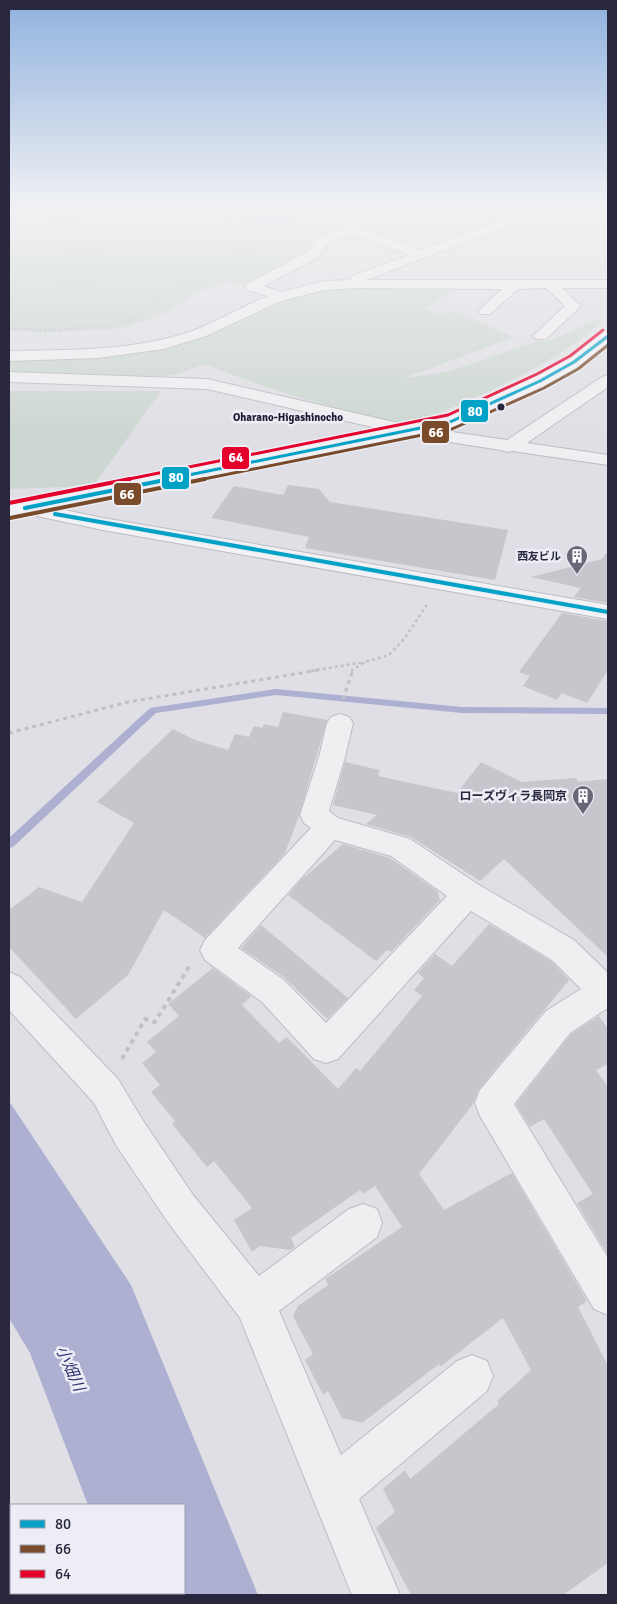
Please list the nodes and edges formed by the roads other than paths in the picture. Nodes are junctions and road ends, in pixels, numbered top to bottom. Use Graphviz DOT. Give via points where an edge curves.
graph roads {
  1 [pos="258,284"];
  2 [pos="334,284"];
  3 [pos="366,284"];
  4 [pos="511,284"];
  5 [pos="549,284"];
  6 [pos="608,284"];
  7 [pos="281,296"];
  8 [pos="485,311"];
  9 [pos="542,336"];
  10 [pos="608,336"];
  11 [pos="9,356"];
  12 [pos="9,377"];
  13 [pos="608,380"];
  14 [pos="411,431"];
  15 [pos="508,447"];
  16 [pos="608,460"];
  17 [pos="14,508"];
  18 [pos="608,612"];
  19 [pos="340,723"];
  20 [pos="329,827"];
  21 [pos="468,894"];
  22 [pos="9,986"];
  23 [pos="606,993"];
  24 [pos="363,1223"];
  25 [pos="608,1295"];
  26 [pos="255,1304"];
  27 [pos="472,1376"];
  28 [pos="334,1490"];
  29 [pos="376,1595"];
  1 -- 7 [label="street" via="252,287"];
  2 -- 7 [label="street"];
  3 -- 4 [label="street"];
  4 -- 5 [label="street"];
  4 -- 8 [label="street" via="512,288"];
  5 -- 6 [label="street"];
  5 -- 9 [label="street" via="574,306"];
  7 -- 11 [label="street" via="212,328 160,344 90,354"];
  10 -- 14 [label="main road" via="540,382 450,422"];
  12 -- 14 [label="street" via="207,384"];
  13 -- 15 [label="street"];
  14 -- 15 [label="street"];
  14 -- 17 [label="main road"];
  15 -- 16 [label="street"];
  17 -- 18 [label="main road"];
  19 -- 20 [label="street" via="314,815"];
  20 -- 21 [label="street" via="400,847"];
  20 -- 21 [label="street" via="216,950 273,991 326,1047"];
  21 -- 23 [label="street" via="563,950"];
  22 -- 26 [label="street" via="105,1089 129,1132 180,1208"];
  23 -- 25 [label="street" via="558,1022 493,1103"];
  24 -- 26 [label="street"];
  26 -- 28 [label="street"];
  27 -- 28 [label="street"];
  28 -- 29 [label="street"];
}
